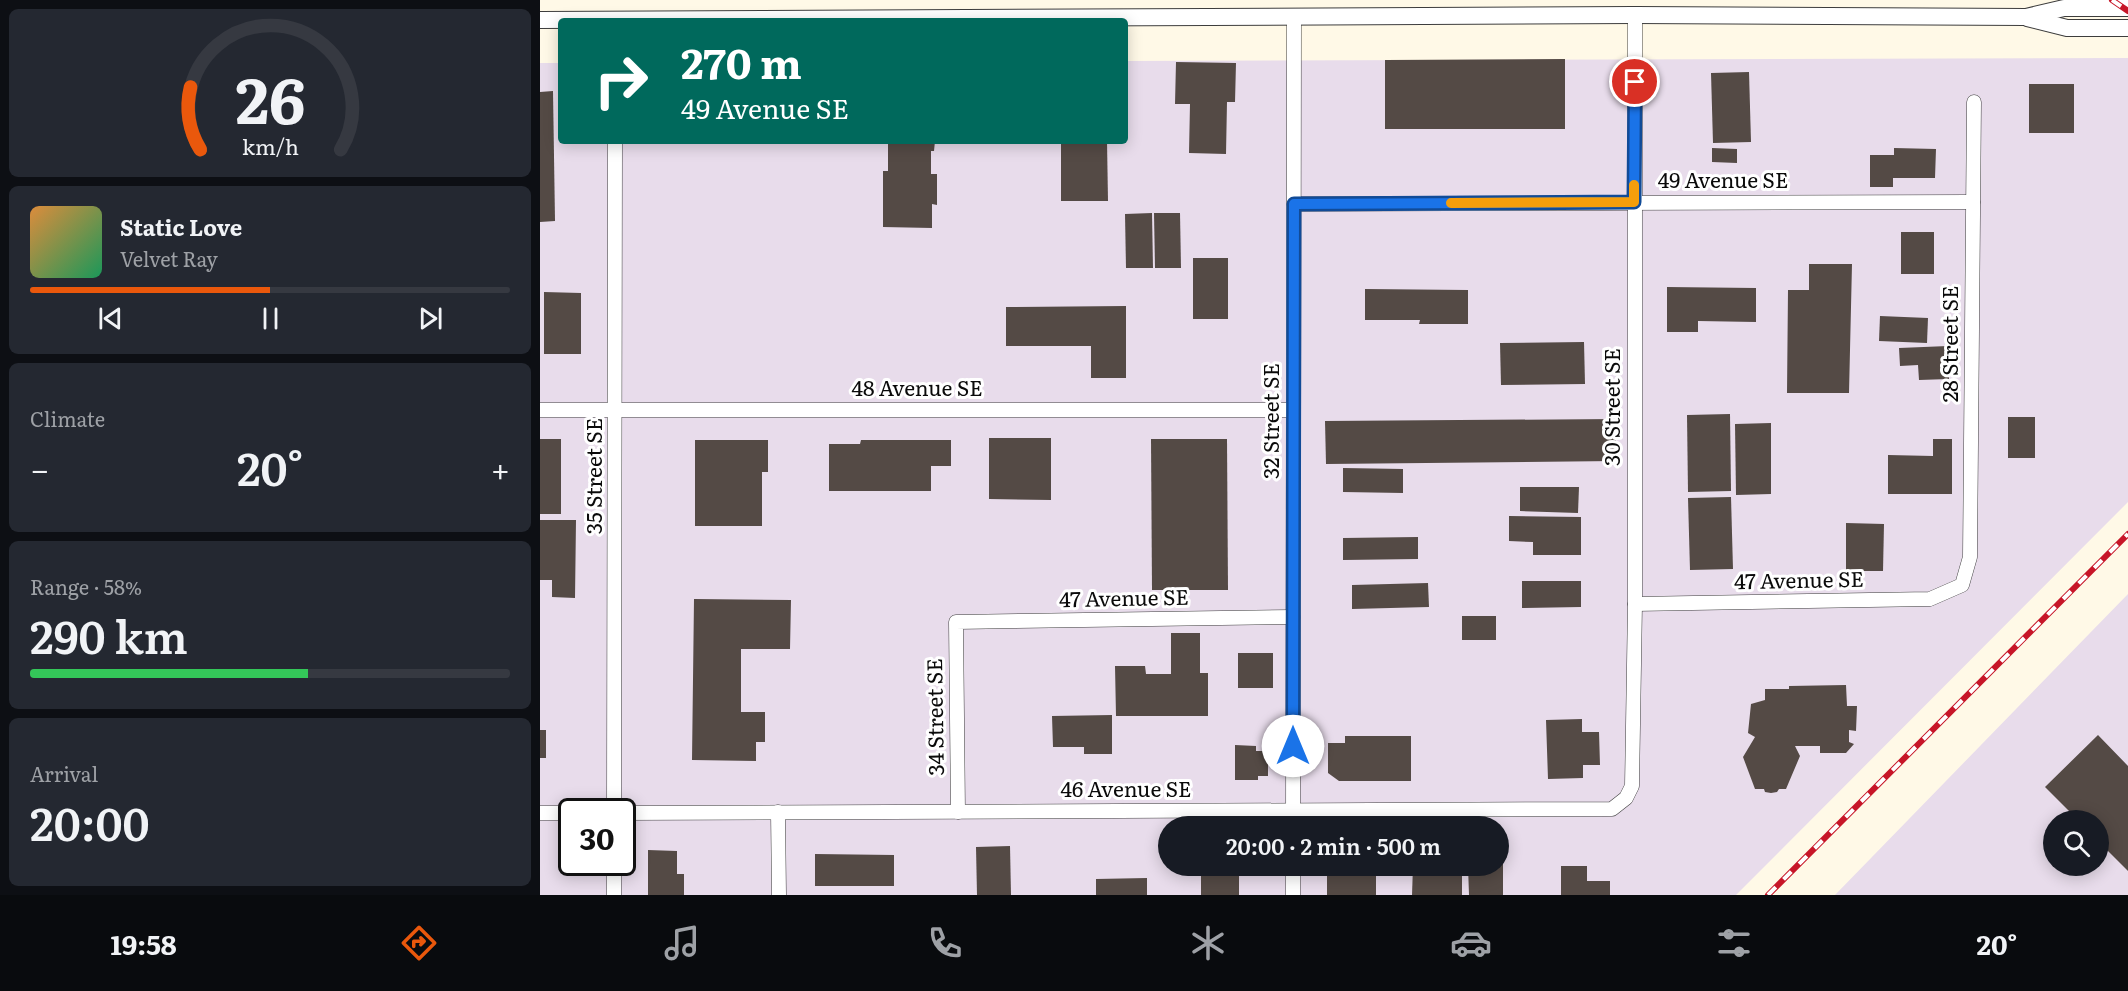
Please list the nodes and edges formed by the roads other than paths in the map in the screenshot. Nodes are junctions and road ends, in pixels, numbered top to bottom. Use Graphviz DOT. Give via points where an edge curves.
graph roads {
  1 [pos="2128,8"];
  2 [pos="1635,15"];
  3 [pos="1294,16"];
  4 [pos="2026,17"];
  5 [pos="1022,18"];
  6 [pos="540,20"];
  7 [pos="558,20"];
  8 [pos="2128,28"];
  9 [pos="1974,102"];
  10 [pos="615,144"];
  11 [pos="1634,202"];
  12 [pos="1973,202"];
  13 [pos="1294,204"];
  14 [pos="540,410"];
  15 [pos="616,410"];
  16 [pos="1293,410"];
  17 [pos="1962,585"];
  18 [pos="1635,604"];
  19 [pos="1293,617"];
  20 [pos="956,622"];
  21 [pos="614,798"];
  22 [pos="1626,798"];
  23 [pos="1293,810"];
  24 [pos="958,812"];
  25 [pos="540,813"];
  26 [pos="558,813"];
  27 [pos="636,813"];
  28 [pos="778,813"];
  29 [pos="1293,816"];
  30 [pos="614,876"];
  31 [pos="1293,876"];
  32 [pos="614,895"];
  33 [pos="778,895"];
  34 [pos="1293,895"];
  1 -- 4 [label="street" via="2064,8"];
  2 -- 3 [label="street"];
  2 -- 4 [label="street"];
  2 -- 11 [label="street, 30 Street SE"];
  3 -- 5 [label="street"];
  3 -- 13 [label="street, 32 Street SE"];
  4 -- 8 [label="street" via="2067,28"];
  6 -- 7 [label="street"];
  9 -- 12 [label="street, 28 Street SE"];
  10 -- 15 [label="street, 35 Street SE"];
  11 -- 12 [label="street, 49 Avenue SE"];
  11 -- 13 [label="street, 49 Avenue SE"];
  11 -- 18 [label="street, 30 Street SE"];
  12 -- 17 [label="street, 28 Street SE" via="1970,557"];
  13 -- 16 [label="street, 32 Street SE"];
  14 -- 15 [label="street, 48 Avenue SE"];
  15 -- 16 [label="street, 48 Avenue SE"];
  15 -- 21 [label="street, 35 Street SE"];
  16 -- 19 [label="street, 32 Street SE"];
  17 -- 18 [label="street, 47 Avenue SE" via="1930,599"];
  18 -- 22 [label="street, 30 Street SE" via="1632,786"];
  19 -- 20 [label="street, 47 Avenue SE"];
  19 -- 23 [label="street, 32 Street SE"];
  20 -- 24 [label="street, 34 Street SE"];
  22 -- 23 [label="street, 46 Avenue SE" via="1612,809"];
  23 -- 24 [label="street, 46 Avenue SE"];
  23 -- 29 [label="street, 32 Street SE"];
  24 -- 28 [label="street, 46 Avenue SE"];
  25 -- 26 [label="street"];
  27 -- 28 [label="street, 46 Avenue SE"];
  28 -- 33 [label="street"];
  30 -- 32 [label="street"];
  31 -- 34 [label="street"];
}
